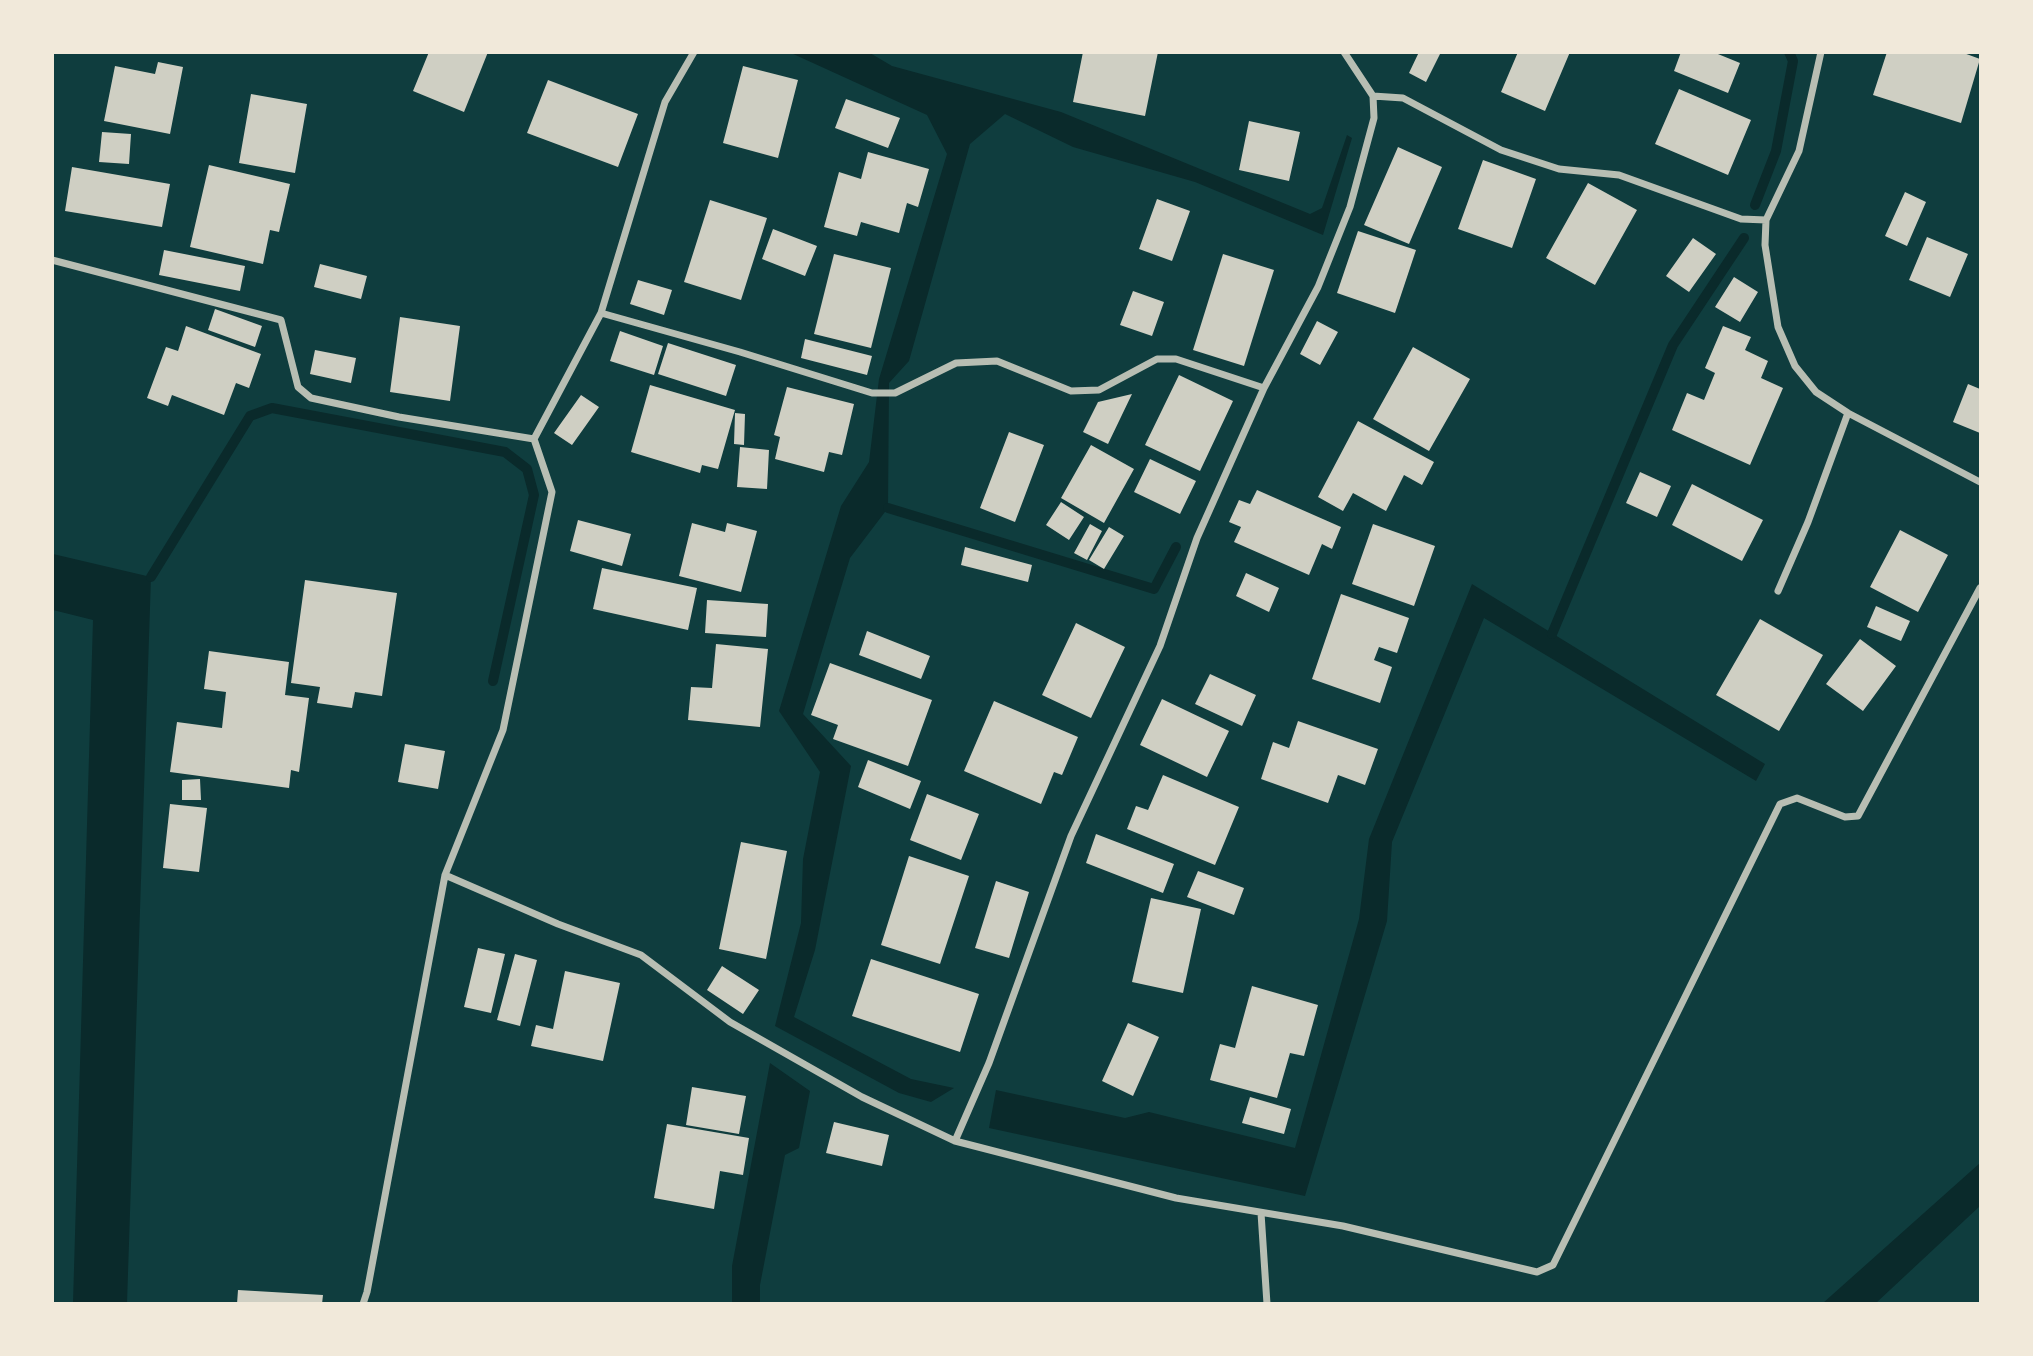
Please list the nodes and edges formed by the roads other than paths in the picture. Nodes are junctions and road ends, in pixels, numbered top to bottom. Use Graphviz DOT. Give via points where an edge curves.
graph roads {
  1 [pos="694,52"];
  2 [pos="1344,52"];
  3 [pos="1821,52"];
  4 [pos="1373,96"];
  5 [pos="1766,220"];
  6 [pos="52,260"];
  7 [pos="601,313"];
  8 [pos="1264,388"];
  9 [pos="1848,414"];
  10 [pos="534,439"];
  11 [pos="1980,482"];
  12 [pos="1980,588"];
  13 [pos="1778,591"];
  14 [pos="444,874"];
  15 [pos="955,1141"];
  16 [pos="1261,1213"];
  17 [pos="363,1304"];
  18 [pos="1268,1304"];
  1 -- 7 [label="street" via="666,102"];
  2 -- 4 [label="street"];
  3 -- 5 [label="street" via="1799,151"];
  4 -- 5 [label="street" via="1403,98 1501,150 1559,169 1619,175 1741,219"];
  4 -- 8 [label="street" via="1374,118 1350,207 1318,287"];
  5 -- 9 [label="street" via="1765,245 1778,327 1795,366 1816,392"];
  6 -- 10 [label="street" via="281,320 298,387 311,398"];
  7 -- 8 [label="street" via="872,393 895,393 956,363 997,360 1072,391 1098,390 1157,359 1176,359"];
  7 -- 10 [label="street"];
  8 -- 15 [label="street" via="1197,538 1160,646 1071,836 989,1063"];
  9 -- 11 [label="street"];
  9 -- 13 [label="street"];
  10 -- 14 [label="street" via="552,492 503,730"];
  12 -- 16 [label="street" via="1858,816 1845,817 1797,798 1780,804 1553,1265 1537,1272 1343,1226"];
  14 -- 15 [label="street" via="640,955 730,1022 862,1097"];
  14 -- 17 [label="street"];
  15 -- 16 [label="street" via="1175,1199"];
  16 -- 18 [label="street"];
}
